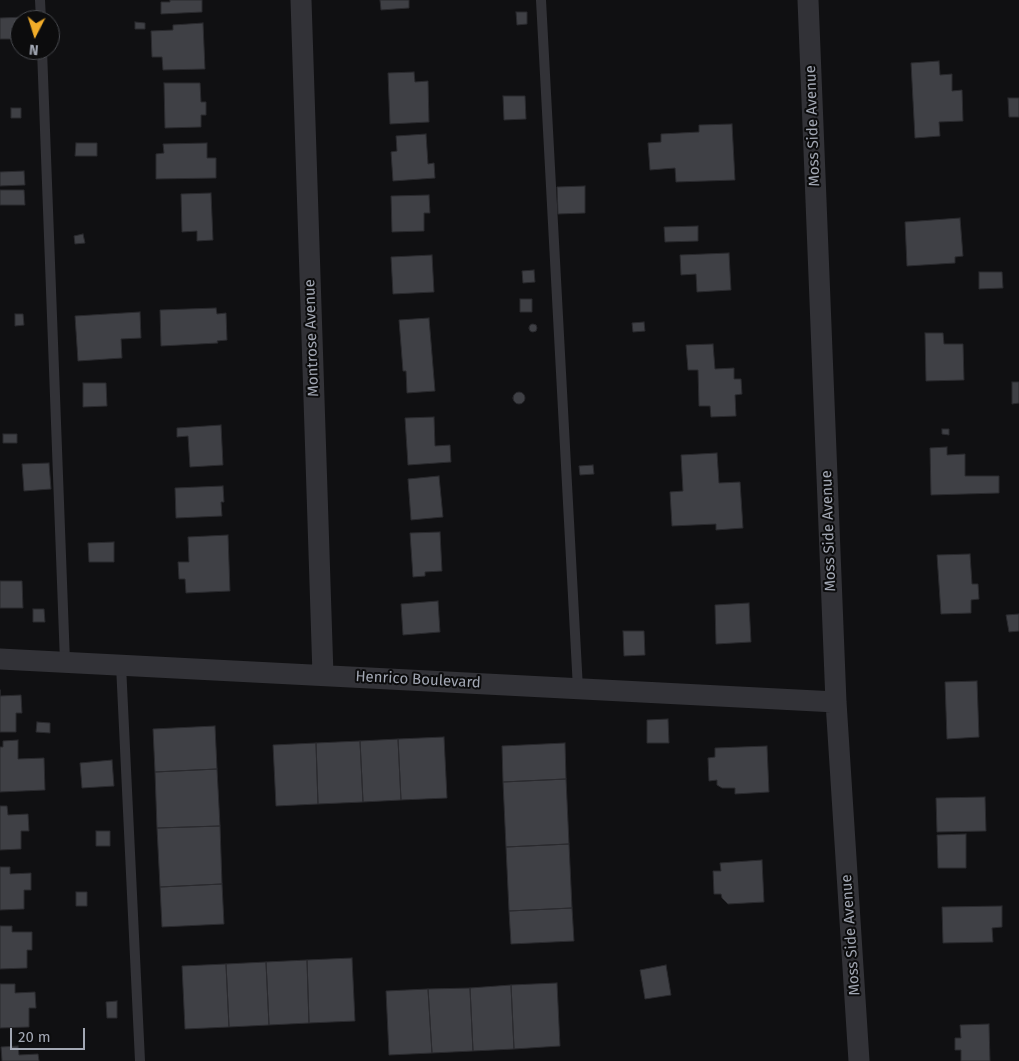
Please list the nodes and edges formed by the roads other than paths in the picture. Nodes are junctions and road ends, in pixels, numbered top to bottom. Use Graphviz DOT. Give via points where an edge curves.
graph roads {
  1 [pos="301,0"];
  2 [pos="541,0"];
  3 [pos="808,0"];
  4 [pos="42,60"];
  5 [pos="0,659"];
  6 [pos="65,662"];
  7 [pos="121,665"];
  8 [pos="322,675"];
  9 [pos="578,689"];
  10 [pos="836,702"];
  11 [pos="140,1061"];
  12 [pos="859,1061"];
  1 -- 8 [label="street, Montrose Avenue"];
  2 -- 9 [label="lane"];
  3 -- 10 [label="street, Moss Side Avenue"];
  4 -- 6 [label="lane"];
  5 -- 6 [label="street, Henrico Boulevard"];
  6 -- 7 [label="street, Henrico Boulevard"];
  7 -- 8 [label="street, Henrico Boulevard"];
  7 -- 11 [label="lane"];
  8 -- 9 [label="street, Henrico Boulevard"];
  9 -- 10 [label="street, Henrico Boulevard"];
  10 -- 12 [label="street, Moss Side Avenue"];
}
